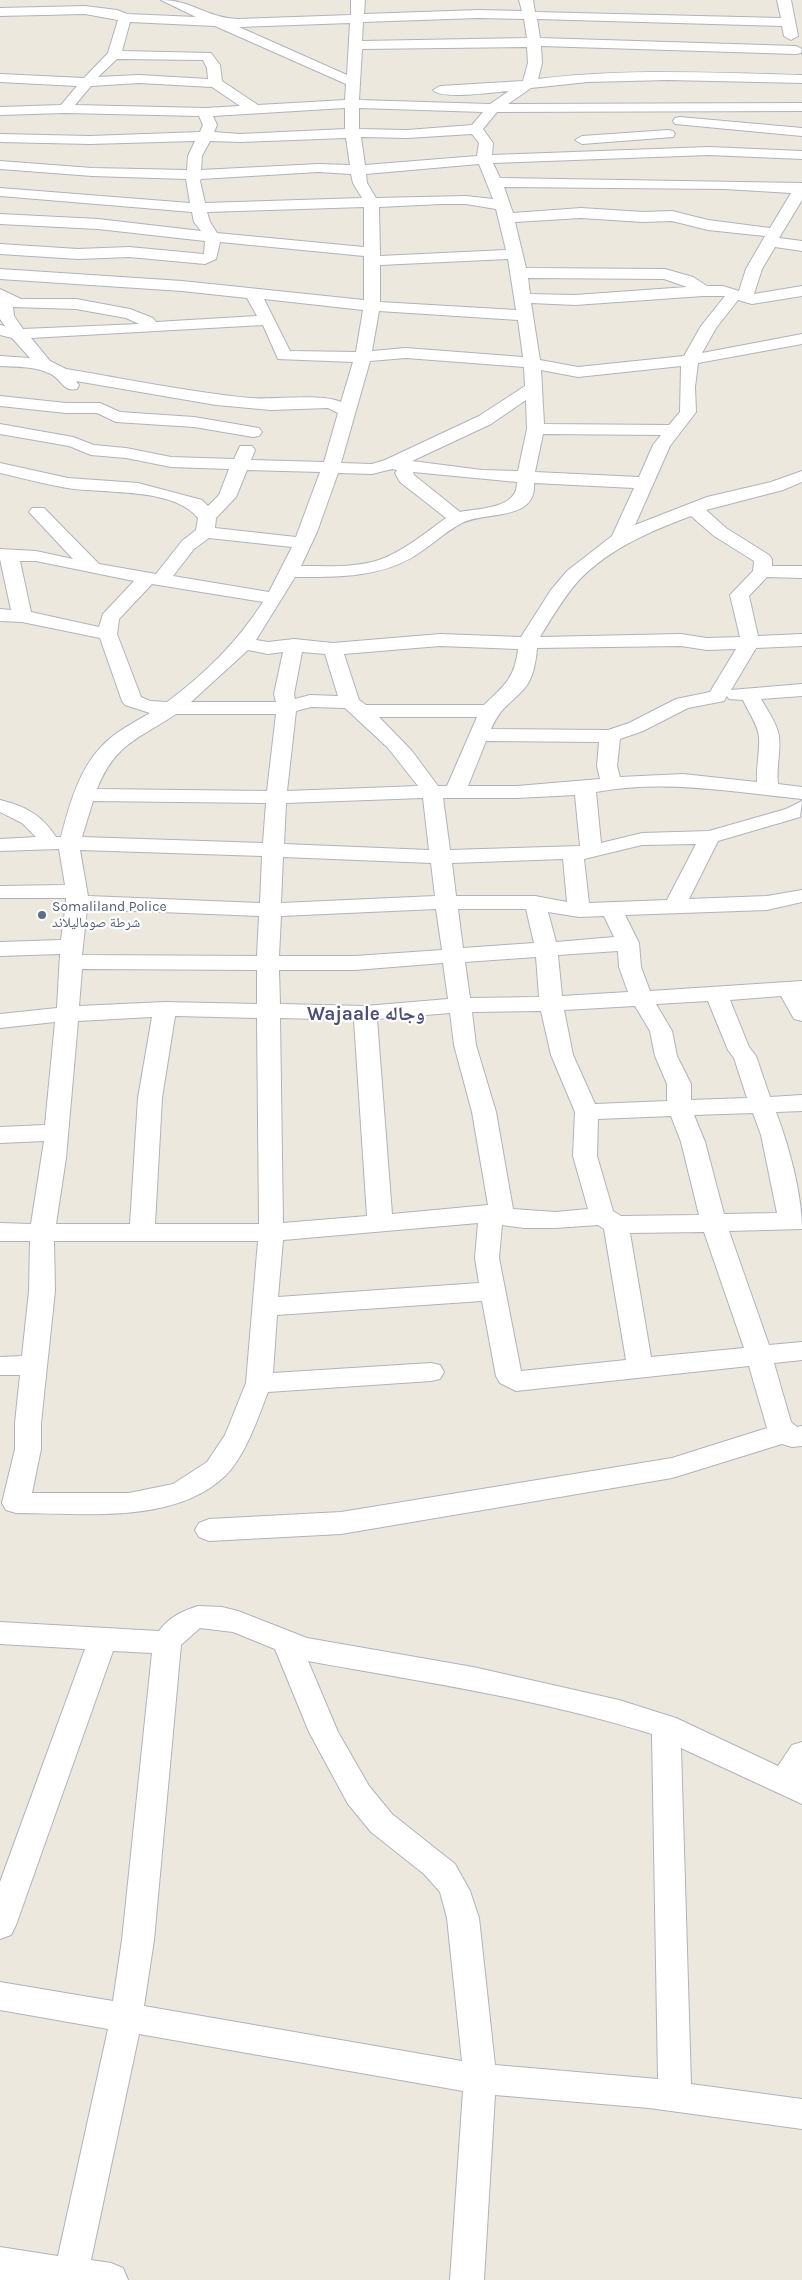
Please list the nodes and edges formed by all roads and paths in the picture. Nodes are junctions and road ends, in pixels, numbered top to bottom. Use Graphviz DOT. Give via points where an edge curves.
graph roads {
  1 [pos="168,0"];
  2 [pos="358,0"];
  3 [pos="542,0"];
  4 [pos="784,0"];
  5 [pos="528,5"];
  6 [pos="0,12"];
  7 [pos="660,14"];
  8 [pos="125,18"];
  9 [pos="356,18"];
  10 [pos="215,22"];
  11 [pos="787,22"];
  12 [pos="532,42"];
  13 [pos="355,45"];
  14 [pos="796,50"];
  15 [pos="114,55"];
  16 [pos="658,61"];
  17 [pos="0,78"];
  18 [pos="802,78"];
  19 [pos="88,82"];
  20 [pos="530,82"];
  21 [pos="215,83"];
  22 [pos="389,90"];
  23 [pos="428,90"];
  24 [pos="351,92"];
  25 [pos="661,106"];
  26 [pos="802,107"];
  27 [pos="492,108"];
  28 [pos="66,109"];
  29 [pos="255,109"];
  30 [pos="0,111"];
  31 [pos="205,112"];
  32 [pos="667,128"];
  33 [pos="476,129"];
  34 [pos="802,132"];
  35 [pos="354,133"];
  36 [pos="205,136"];
  37 [pos="4,138"];
  38 [pos="668,152"];
  39 [pos="802,155"];
  40 [pos="515,157"];
  41 [pos="484,160"];
  42 [pos="0,166"];
  43 [pos="358,170"];
  44 [pos="193,175"];
  45 [pos="495,182"];
  46 [pos="802,188"];
  47 [pos="0,192"];
  48 [pos="371,201"];
  49 [pos="200,208"];
  50 [pos="504,211"];
  51 [pos="0,219"];
  52 [pos="773,237"];
  53 [pos="212,238"];
  54 [pos="802,246"];
  55 [pos="0,249"];
  56 [pos="513,254"];
  57 [pos="372,257"];
  58 [pos="519,273"];
  59 [pos="0,274"];
  60 [pos="56,278"];
  61 [pos="802,290"];
  62 [pos="703,291"];
  63 [pos="1,295"];
  64 [pos="254,295"];
  65 [pos="739,297"];
  66 [pos="522,298"];
  67 [pos="49,303"];
  68 [pos="372,306"];
  69 [pos="524,315"];
  70 [pos="267,320"];
  71 [pos="149,326"];
  72 [pos="0,330"];
  73 [pos="18,334"];
  74 [pos="802,339"];
  75 [pos="777,345"];
  76 [pos="802,349"];
  77 [pos="364,357"];
  78 [pos="690,360"];
  79 [pos="0,361"];
  80 [pos="44,364"];
  81 [pos="532,364"];
  82 [pos="61,373"];
  83 [pos="534,387"];
  84 [pos="0,401"];
  85 [pos="271,405"];
  86 [pos="100,408"];
  87 [pos="348,411"];
  88 [pos="0,429"];
  89 [pos="114,429"];
  90 [pos="536,429"];
  91 [pos="673,430"];
  92 [pos="253,432"];
  93 [pos="126,453"];
  94 [pos="144,458"];
  95 [pos="242,463"];
  96 [pos="390,464"];
  97 [pos="409,465"];
  98 [pos="331,467"];
  99 [pos="0,468"];
  100 [pos="26,474"];
  101 [pos="0,476"];
  102 [pos="802,476"];
  103 [pos="525,477"];
  104 [pos="644,483"];
  105 [pos="138,488"];
  106 [pos="694,509"];
  107 [pos="38,512"];
  108 [pos="457,518"];
  109 [pos="206,524"];
  110 [pos="620,539"];
  111 [pos="302,543"];
  112 [pos="4,554"];
  113 [pos="93,569"];
  114 [pos="289,572"];
  115 [pos="762,572"];
  116 [pos="802,572"];
  117 [pos="154,579"];
  118 [pos="275,598"];
  119 [pos="0,615"];
  120 [pos="22,616"];
  121 [pos="802,625"];
  122 [pos="108,634"];
  123 [pos="774,640"];
  124 [pos="802,640"];
  125 [pos="528,641"];
  126 [pos="750,641"];
  127 [pos="243,643"];
  128 [pos="294,645"];
  129 [pos="333,649"];
  130 [pos="802,690"];
  131 [pos="749,694"];
  132 [pos="717,697"];
  133 [pos="355,706"];
  134 [pos="172,707"];
  135 [pos="287,708"];
  136 [pos="489,711"];
  137 [pos="478,735"];
  138 [pos="610,736"];
  139 [pos="611,783"];
  140 [pos="585,788"];
  141 [pos="768,789"];
  142 [pos="432,792"];
  143 [pos="454,792"];
  144 [pos="802,793"];
  145 [pos="85,795"];
  146 [pos="277,797"];
  147 [pos="0,806"];
  148 [pos="802,807"];
  149 [pos="710,837"];
  150 [pos="60,843"];
  151 [pos="0,845"];
  152 [pos="273,851"];
  153 [pos="582,852"];
  154 [pos="439,857"];
  155 [pos="0,892"];
  156 [pos="76,896"];
  157 [pos="802,896"];
  158 [pos="447,902"];
  159 [pos="535,903"];
  160 [pos="674,908"];
  161 [pos="272,910"];
  162 [pos="579,910"];
  163 [pos="612,910"];
  164 [pos="628,943"];
  165 [pos="0,949"];
  166 [pos="547,950"];
  167 [pos="452,954"];
  168 [pos="70,955"];
  169 [pos="268,963"];
  170 [pos="796,989"];
  171 [pos="716,994"];
  172 [pos="642,999"];
  173 [pos="552,1004"];
  174 [pos="460,1005"];
  175 [pos="165,1009"];
  176 [pos="269,1012"];
  177 [pos="365,1013"];
  178 [pos="67,1014"];
  179 [pos="802,1014"];
  180 [pos="0,1020"];
  181 [pos="802,1103"];
  182 [pos="762,1105"];
  183 [pos="679,1107"];
  184 [pos="587,1112"];
  185 [pos="56,1132"];
  186 [pos="0,1134"];
  187 [pos="497,1215"];
  188 [pos="609,1221"];
  189 [pos="796,1221"];
  190 [pos="380,1223"];
  191 [pos="714,1224"];
  192 [pos="0,1232"];
  193 [pos="42,1232"];
  194 [pos="271,1233"];
  195 [pos="142,1234"];
  196 [pos="493,1291"];
  197 [pos="266,1307"];
  198 [pos="802,1352"];
  199 [pos="758,1355"];
  200 [pos="35,1365"];
  201 [pos="0,1366"];
  202 [pos="640,1368"];
  203 [pos="431,1372"];
  204 [pos="259,1383"];
  205 [pos="793,1435"];
  206 [pos="8,1502"];
  207 [pos="209,1530"];
  208 [pos="0,1633"];
  209 [pos="103,1639"];
  210 [pos="167,1643"];
  211 [pos="287,1644"];
  212 [pos="666,1727"];
  213 [pos="802,1754"];
  214 [pos="793,1786"];
  215 [pos="0,1925"];
  216 [pos="0,1996"];
  217 [pos="126,2018"];
  218 [pos="480,2078"];
  219 [pos="675,2097"];
  220 [pos="802,2114"];
  221 [pos="0,2264"];
  222 [pos="70,2277"];
  223 [pos="111,2280"];
  224 [pos="467,2280"];
  1 -- 10 [label="street"];
  2 -- 9 [label="street"];
  3 -- 5 [label="street"];
  4 -- 11 [label="street"];
  5 -- 7 [label="street"];
  5 -- 9 [label="street"];
  5 -- 12 [label="street"];
  6 -- 8 [label="street" via="79,10 119,14"];
  7 -- 11 [label="street"];
  7 -- 16 [label="street" via="662,31"];
  8 -- 10 [label="street"];
  8 -- 15 [label="street"];
  9 -- 10 [label="street"];
  9 -- 13 [label="street"];
  10 -- 24 [label="street"];
  11 -- 14 [label="street"];
  12 -- 13 [label="street"];
  12 -- 16 [label="street"];
  12 -- 20 [label="street" via="535,63"];
  13 -- 24 [label="street"];
  14 -- 16 [label="street"];
  14 -- 18 [label="street"];
  15 -- 19 [label="street"];
  15 -- 21 [label="street" via="206,56 216,72"];
  16 -- 18 [label="street"];
  16 -- 20 [label="street"];
  16 -- 25 [label="street"];
  17 -- 19 [label="street"];
  19 -- 21 [label="street" via="139,79"];
  19 -- 28 [label="street"];
  20 -- 23 [label="street" via="495,89"];
  20 -- 27 [label="street"];
  21 -- 29 [label="street"];
  22 -- 24 [label="street"];
  24 -- 27 [label="street" via="415,104"];
  24 -- 29 [label="street"];
  24 -- 35 [label="street"];
  25 -- 26 [label="street"];
  25 -- 27 [label="street"];
  25 -- 32 [label="street"];
  27 -- 33 [label="street"];
  28 -- 30 [label="street"];
  28 -- 31 [label="street"];
  29 -- 31 [label="street"];
  30 -- 37 [label="street"];
  31 -- 36 [label="street" via="210,125"];
  32 -- 34 [label="street" via="704,122"];
  32 -- 38 [label="street" via="665,144"];
  32 -- 40 [label="street" via="558,144"];
  33 -- 35 [label="street" via="407,134"];
  33 -- 41 [label="street" via="486,143"];
  35 -- 36 [label="street" via="240,138"];
  35 -- 43 [label="street"];
  36 -- 37 [label="street" via="90,140"];
  36 -- 44 [label="street" via="195,156"];
  37 -- 42 [label="street"];
  38 -- 39 [label="street"];
  38 -- 40 [label="street"];
  40 -- 41 [label="street"];
  41 -- 43 [label="street"];
  41 -- 45 [label="street"];
  42 -- 44 [label="street"];
  43 -- 44 [label="street" via="318,168"];
  43 -- 48 [label="street" via="360,183"];
  44 -- 49 [label="street"];
  45 -- 46 [label="street" via="600,186 717,183"];
  45 -- 50 [label="street"];
  46 -- 52 [label="street"];
  47 -- 49 [label="street"];
  48 -- 49 [label="street"];
  48 -- 50 [label="street" via="466,200"];
  48 -- 57 [label="street"];
  49 -- 53 [label="street" via="202,222"];
  50 -- 52 [label="street" via="672,216"];
  50 -- 56 [label="street"];
  51 -- 53 [label="street" via="98,224"];
  52 -- 54 [label="street"];
  52 -- 65 [label="street"];
  53 -- 55 [label="street" via="211,256 205,259 129,252 78,254"];
  53 -- 57 [label="street"];
  56 -- 57 [label="street"];
  56 -- 58 [label="street"];
  57 -- 68 [label="street"];
  58 -- 62 [label="street" via="665,274 687,280"];
  58 -- 66 [label="street"];
  59 -- 60 [label="street"];
  60 -- 64 [label="street" via="182,286"];
  60 -- 67 [label="street"];
  61 -- 65 [label="street" via="752,299"];
  62 -- 65 [label="street" via="723,291"];
  62 -- 66 [label="street" via="575,300"];
  63 -- 67 [label="street" via="19,304"];
  63 -- 73 [label="street" via="6,316"];
  64 -- 68 [label="street"];
  64 -- 70 [label="street"];
  65 -- 78 [label="street" via="709,326"];
  66 -- 69 [label="street"];
  67 -- 71 [label="street" via="76,304 130,314 147,321"];
  68 -- 69 [label="street"];
  68 -- 77 [label="street"];
  69 -- 81 [label="street"];
  70 -- 71 [label="street"];
  70 -- 77 [label="street" via="284,356"];
  71 -- 73 [label="street"];
  72 -- 73 [label="street"];
  73 -- 80 [label="street"];
  74 -- 75 [label="street"];
  75 -- 76 [label="street"];
  75 -- 78 [label="street"];
  77 -- 81 [label="street" via="406,353"];
  77 -- 87 [label="street"];
  78 -- 81 [label="street" via="578,372"];
  78 -- 91 [label="street" via="688,412"];
  79 -- 80 [label="street"];
  80 -- 82 [label="street"];
  81 -- 83 [label="street"];
  82 -- 85 [label="street" via="163,392"];
  82 -- 86 [label="street" via="77,391"];
  83 -- 90 [label="street"];
  83 -- 96 [label="street" via="485,420"];
  84 -- 86 [label="street"];
  85 -- 87 [label="street" via="330,403"];
  85 -- 92 [label="street"];
  86 -- 89 [label="street"];
  87 -- 98 [label="street"];
  88 -- 93 [label="street" via="73,442 91,450"];
  89 -- 92 [label="street" via="194,422"];
  89 -- 93 [label="street"];
  90 -- 91 [label="street"];
  90 -- 103 [label="street"];
  91 -- 104 [label="street"];
  92 -- 95 [label="street"];
  93 -- 94 [label="street"];
  94 -- 95 [label="street" via="171,462"];
  94 -- 105 [label="street"];
  95 -- 98 [label="street"];
  95 -- 109 [label="street" via="227,497"];
  96 -- 97 [label="street"];
  96 -- 98 [label="street" via="372,469"];
  97 -- 103 [label="street"];
  97 -- 108 [label="street" via="404,473 406,478"];
  98 -- 111 [label="street"];
  99 -- 100 [label="street"];
  100 -- 101 [label="street"];
  100 -- 105 [label="street" via="68,484"];
  102 -- 106 [label="street" via="778,486 742,493"];
  103 -- 104 [label="street"];
  103 -- 108 [label="street" via="526,491 521,500 508,508"];
  104 -- 110 [label="street"];
  105 -- 109 [label="street" via="196,504"];
  106 -- 110 [label="street"];
  106 -- 115 [label="street" via="739,546 763,559"];
  107 -- 113 [label="street"];
  108 -- 114 [label="street" via="406,554 384,565 347,571"];
  109 -- 111 [label="street"];
  109 -- 117 [label="street"];
  110 -- 125 [label="street" via="574,576 558,594"];
  111 -- 114 [label="street"];
  112 -- 113 [label="street" via="36,556"];
  112 -- 120 [label="street"];
  113 -- 117 [label="street"];
  114 -- 118 [label="street"];
  115 -- 116 [label="street"];
  115 -- 126 [label="street" via="739,595"];
  117 -- 118 [label="street"];
  117 -- 122 [label="street" via="110,618"];
  118 -- 127 [label="street"];
  119 -- 120 [label="street"];
  120 -- 122 [label="street"];
  121 -- 123 [label="street"];
  122 -- 134 [label="street" via="132,701 147,707"];
  123 -- 124 [label="street"];
  123 -- 126 [label="street"];
  125 -- 126 [label="street" via="681,640 707,644"];
  125 -- 129 [label="street" via="440,640"];
  125 -- 136 [label="street" via="526,663 517,685"];
  126 -- 132 [label="street"];
  127 -- 128 [label="street" via="268,648"];
  127 -- 134 [label="street"];
  128 -- 129 [label="street"];
  128 -- 135 [label="street" via="284,694"];
  129 -- 133 [label="street"];
  130 -- 131 [label="street"];
  131 -- 132 [label="street"];
  131 -- 141 [label="street" via="767,728"];
  132 -- 138 [label="street" via="682,703 636,727"];
  133 -- 135 [label="street" via="310,701"];
  133 -- 136 [label="street"];
  133 -- 142 [label="street" via="419,772"];
  134 -- 135 [label="street"];
  134 -- 145 [label="street" via="135,729 111,749 99,763"];
  135 -- 146 [label="street"];
  136 -- 137 [label="street"];
  137 -- 138 [label="street"];
  137 -- 143 [label="street"];
  138 -- 139 [label="street" via="607,766"];
  139 -- 140 [label="street"];
  139 -- 141 [label="street" via="683,780"];
  140 -- 143 [label="street"];
  140 -- 153 [label="street"];
  141 -- 144 [label="street"];
  142 -- 143 [label="street"];
  142 -- 146 [label="street"];
  142 -- 154 [label="street"];
  145 -- 146 [label="street"];
  145 -- 150 [label="street"];
  146 -- 152 [label="street"];
  147 -- 150 [label="street" via="28,815"];
  148 -- 149 [label="street" via="793,813"];
  149 -- 153 [label="street" via="642,839"];
  149 -- 160 [label="street"];
  150 -- 151 [label="street"];
  150 -- 152 [label="street"];
  150 -- 156 [label="street"];
  152 -- 154 [label="street"];
  152 -- 161 [label="street"];
  153 -- 154 [label="street"];
  153 -- 162 [label="street"];
  154 -- 158 [label="street"];
  155 -- 156 [label="street"];
  156 -- 161 [label="street"];
  156 -- 168 [label="street"];
  157 -- 160 [label="street" via="767,903"];
  158 -- 159 [label="street"];
  158 -- 161 [label="street"];
  158 -- 167 [label="street"];
  159 -- 162 [label="street"];
  159 -- 166 [label="street"];
  160 -- 163 [label="street"];
  161 -- 169 [label="street"];
  162 -- 163 [label="street"];
  163 -- 164 [label="street"];
  164 -- 166 [label="street"];
  164 -- 172 [label="street" via="630,968"];
  165 -- 168 [label="street"];
  166 -- 167 [label="street"];
  166 -- 173 [label="street"];
  167 -- 169 [label="street" via="355,963"];
  167 -- 174 [label="street"];
  168 -- 169 [label="street"];
  168 -- 178 [label="street"];
  169 -- 176 [label="street"];
  170 -- 171 [label="street"];
  170 -- 179 [label="street"];
  171 -- 172 [label="street"];
  171 -- 182 [label="street" via="739,1050 745,1056"];
  172 -- 173 [label="street"];
  172 -- 183 [label="street" via="661,1031 666,1056 679,1084"];
  173 -- 174 [label="street"];
  173 -- 184 [label="street" via="562,1055"];
  174 -- 177 [label="street"];
  174 -- 187 [label="street" via="465,1045 484,1112"];
  175 -- 176 [label="street"];
  175 -- 178 [label="street"];
  175 -- 195 [label="street" via="150,1098"];
  176 -- 177 [label="street"];
  176 -- 194 [label="street"];
  177 -- 190 [label="street"];
  178 -- 180 [label="street"];
  178 -- 185 [label="street"];
  181 -- 182 [label="street"];
  182 -- 183 [label="street"];
  182 -- 189 [label="street"];
  183 -- 184 [label="street"];
  183 -- 191 [label="street" via="693,1142"];
  184 -- 188 [label="street" via="584,1156"];
  185 -- 186 [label="street"];
  185 -- 193 [label="street"];
  187 -- 188 [label="street"];
  187 -- 190 [label="street"];
  187 -- 196 [label="street" via="487,1258"];
  188 -- 191 [label="street"];
  188 -- 202 [label="street"];
  189 -- 191 [label="street"];
  190 -- 194 [label="street"];
  191 -- 199 [label="street" via="744,1302"];
  192 -- 193 [label="street"];
  193 -- 195 [label="street"];
  193 -- 200 [label="street" via="42,1291"];
  194 -- 195 [label="street"];
  194 -- 197 [label="street"];
  196 -- 197 [label="street"];
  196 -- 202 [label="street" via="509,1376 516,1381"];
  197 -- 204 [label="street"];
  198 -- 199 [label="street"];
  199 -- 202 [label="street"];
  199 -- 205 [label="street" via="779,1427"];
  200 -- 201 [label="street"];
  200 -- 206 [label="street" via="28,1449"];
  203 -- 204 [label="street"];
  204 -- 206 [label="street" via="237,1438 216,1469 180,1493 129,1503"];
  205 -- 207 [label="street" via="672,1468 341,1523"];
  208 -- 209 [label="street"];
  209 -- 210 [label="street"];
  209 -- 215 [label="street"];
  210 -- 211 [label="street" via="174,1632 188,1621 210,1616 238,1622"];
  210 -- 217 [label="street" via="138,1940"];
  211 -- 212 [label="street" via="331,1655 473,1679 619,1712"];
  211 -- 218 [label="street" via="314,1715 350,1783 390,1832 441,1869 450,1881 462,1918"];
  212 -- 214 [label="street"];
  212 -- 219 [label="street"];
  213 -- 214 [label="street"];
  216 -- 217 [label="street"];
  217 -- 218 [label="street"];
  217 -- 222 [label="street"];
  218 -- 219 [label="street"];
  218 -- 224 [label="street"];
  219 -- 220 [label="street"];
  221 -- 222 [label="street"];
  222 -- 223 [label="street"];
}
